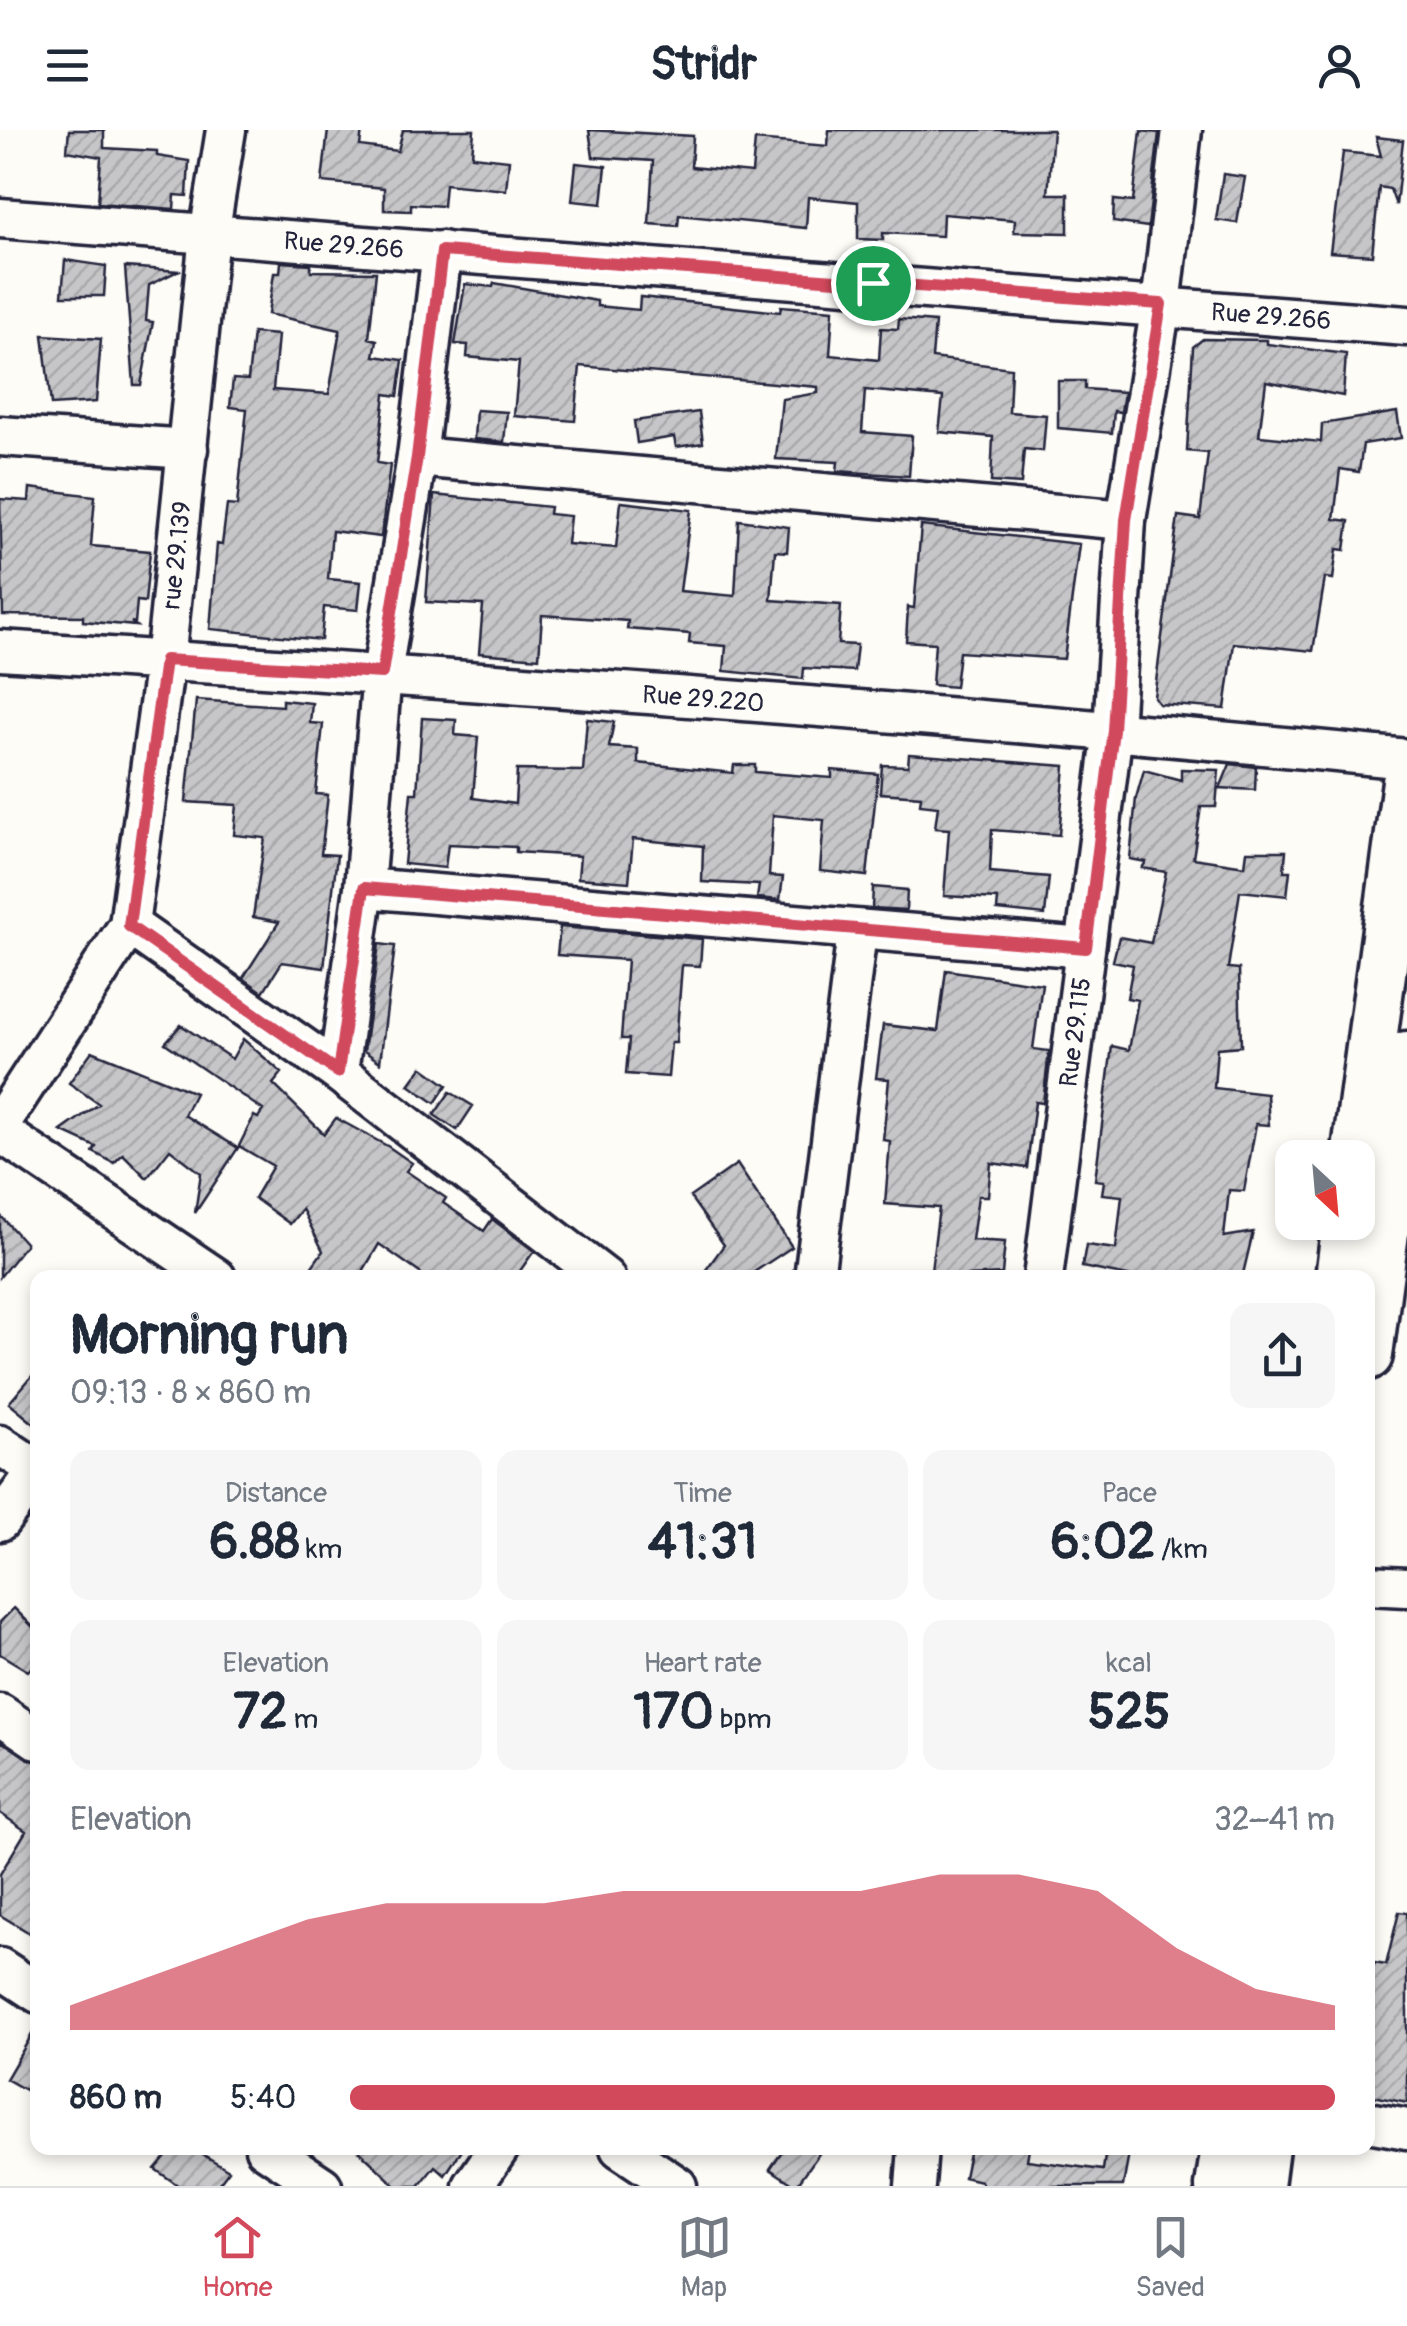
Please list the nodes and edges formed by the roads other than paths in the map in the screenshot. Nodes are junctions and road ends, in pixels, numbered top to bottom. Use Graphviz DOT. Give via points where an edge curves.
graph roads {
  1 [pos="226,130"];
  2 [pos="1182,130"];
  3 [pos="0,218"];
  4 [pos="209,235"];
  5 [pos="442,251"];
  6 [pos="1161,304"];
  7 [pos="1407,326"];
  8 [pos="0,436"];
  9 [pos="188,449"];
  10 [pos="417,457"];
  11 [pos="1126,520"];
  12 [pos="0,650"];
  13 [pos="165,660"];
  14 [pos="382,673"];
  15 [pos="1113,730"];
  16 [pos="1407,758"];
  17 [pos="1407,782"];
  18 [pos="364,888"];
  19 [pos="129,926"];
  20 [pos="856,932"];
  21 [pos="1086,948"];
  22 [pos="1407,1056"];
  23 [pos="338,1072"];
  24 [pos="0,1128"];
  25 [pos="1358,1140"];
  26 [pos="1345,1240"];
  27 [pos="560,1265"];
  28 [pos="204,1270"];
  29 [pos="815,1270"];
  30 [pos="1044,1270"];
  31 [pos="1341,1270"];
  32 [pos="1375,1301"];
  33 [pos="0,1445"];
  34 [pos="30,1465"];
  35 [pos="30,1481"];
  36 [pos="0,1521"];
  37 [pos="1375,1585"];
  38 [pos="1407,1587"];
  39 [pos="0,1714"];
  40 [pos="30,1735"];
  41 [pos="0,1968"];
  42 [pos="30,1988"];
  43 [pos="1375,2123"];
  44 [pos="1407,2129"];
  45 [pos="276,2155"];
  46 [pos="493,2155"];
  47 [pos="630,2155"];
  48 [pos="918,2155"];
  49 [pos="1225,2155"];
  50 [pos="1263,2155"];
  51 [pos="322,2186"];
  52 [pos="472,2186"];
  53 [pos="677,2186"];
  54 [pos="916,2186"];
  55 [pos="1220,2186"];
  56 [pos="1259,2186"];
  1 -- 4 [label="street, rue 29.139"];
  2 -- 6 [label="street, Rue 29.115"];
  3 -- 4 [label="street, Rue 29.266"];
  4 -- 5 [label="street, Rue 29.266"];
  4 -- 9 [label="street, rue 29.139"];
  5 -- 6 [label="street, Rue 29.266"];
  5 -- 10 [label="street"];
  6 -- 7 [label="street, Rue 29.266"];
  6 -- 11 [label="street, Rue 29.115"];
  8 -- 9 [label="street"];
  9 -- 13 [label="street, rue 29.139"];
  10 -- 11 [label="street"];
  10 -- 14 [label="street"];
  11 -- 15 [label="street, Rue 29.115"];
  12 -- 13 [label="street, Rue 29.220"];
  13 -- 14 [label="street, Rue 29.220"];
  13 -- 19 [label="street, rue 29.139"];
  14 -- 15 [label="street, Rue 29.220"];
  14 -- 18 [label="street"];
  15 -- 16 [label="street, Rue 29.220"];
  15 -- 21 [label="street, Rue 29.115"];
  17 -- 25 [label="main road"];
  18 -- 20 [label="street"];
  18 -- 23 [label="street"];
  19 -- 23 [label="street"];
  19 -- 24 [label="street, rue 29.139"];
  20 -- 21 [label="street"];
  20 -- 29 [label="street"];
  21 -- 30 [label="street, Rue 29.115"];
  22 -- 32 [label="main road"];
  23 -- 27 [label="street"];
  24 -- 28 [label="street"];
  26 -- 31 [label="main road"];
  33 -- 34 [label="street"];
  35 -- 36 [label="street"];
  37 -- 38 [label="street"];
  39 -- 40 [label="street"];
  41 -- 42 [label="street"];
  43 -- 44 [label="street"];
  45 -- 51 [label="street"];
  46 -- 52 [label="street"];
  47 -- 53 [label="street"];
  48 -- 54 [label="street"];
  49 -- 55 [label="main road"];
  50 -- 56 [label="main road"];
}
